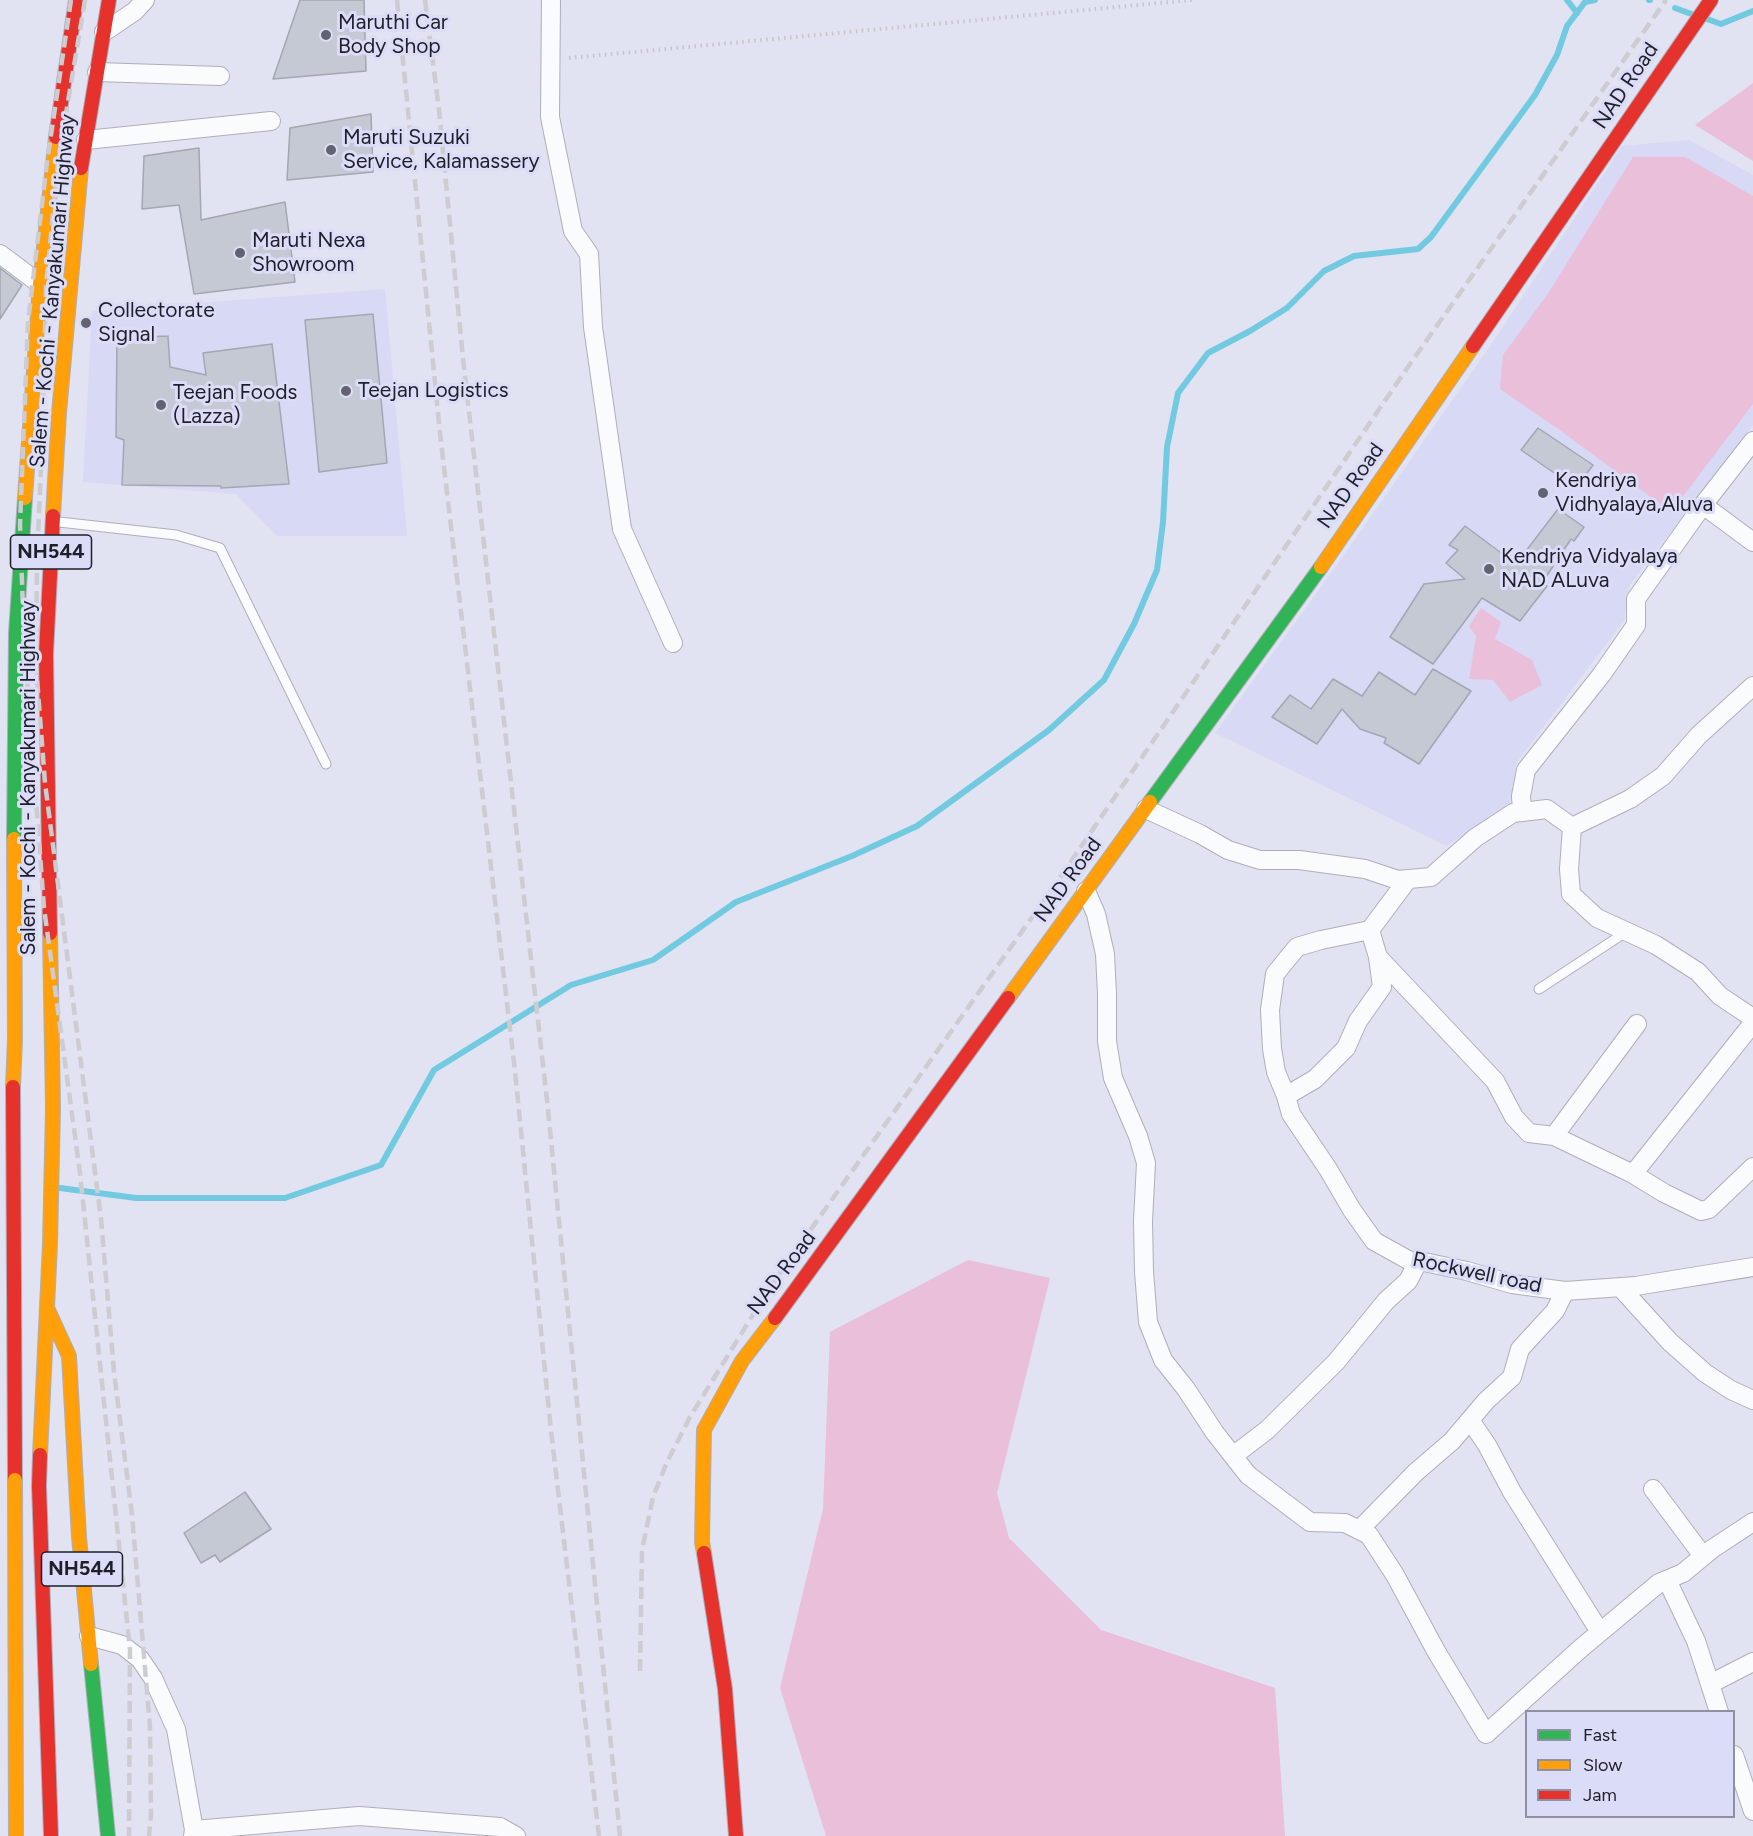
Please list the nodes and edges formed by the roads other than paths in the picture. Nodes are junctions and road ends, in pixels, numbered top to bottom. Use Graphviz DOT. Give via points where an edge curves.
graph roads {
  1 [pos="76,0"];
  2 [pos="109,0"];
  3 [pos="145,0"];
  4 [pos="551,0"];
  5 [pos="1709,3"];
  6 [pos="104,32"];
  7 [pos="97,72"];
  8 [pos="220,76"];
  9 [pos="271,121"];
  10 [pos="86,140"];
  11 [pos="0,254"];
  12 [pos="40,284"];
  13 [pos="1753,441"];
  14 [pos="1703,506"];
  15 [pos="53,522"];
  16 [pos="1753,542"];
  17 [pos="673,644"];
  18 [pos="1753,686"];
  19 [pos="326,764"];
  20 [pos="1146,809"];
  21 [pos="1522,812"];
  22 [pos="1572,827"];
  23 [pos="1408,879"];
  24 [pos="1086,891"];
  25 [pos="1370,930"];
  26 [pos="1626,932"];
  27 [pos="1378,957"];
  28 [pos="1539,989"];
  29 [pos="1753,1018"];
  30 [pos="1753,1023"];
  31 [pos="1636,1024"];
  32 [pos="1286,1095"];
  33 [pos="1554,1136"];
  34 [pos="1753,1167"];
  35 [pos="1633,1174"];
  36 [pos="1418,1262"];
  37 [pos="1753,1267"];
  38 [pos="1620,1287"];
  39 [pos="1565,1291"];
  40 [pos="47,1306"];
  41 [pos="12,1372"];
  42 [pos="0,1391"];
  43 [pos="1753,1400"];
  44 [pos="1470,1420"];
  45 [pos="1233,1456"];
  46 [pos="1653,1489"];
  47 [pos="1753,1522"];
  48 [pos="1359,1530"];
  49 [pos="1703,1556"];
  50 [pos="1667,1580"];
  51 [pos="1600,1632"];
  52 [pos="89,1636"];
  53 [pos="1753,1662"];
  54 [pos="1710,1684"];
  55 [pos="1718,1710"];
  56 [pos="1735,1758"];
  57 [pos="1753,1811"];
  58 [pos="0,1825"];
  59 [pos="43,1826"];
  60 [pos="193,1833"];
  61 [pos="16,1836"];
  62 [pos="108,1836"];
  63 [pos="516,1836"];
  64 [pos="736,1836"];
  1 -- 12 [label="main road, Salem - Kochi - Kanyakumari Highway / NH544" via="58,118"];
  2 -- 6 [label="main road, Salem - Kochi - Kanyakumari Highway / NH544"];
  3 -- 6 [label="street"];
  4 -- 17 [label="street" via="550,117 573,231 589,254 593,327 622,529"];
  5 -- 20 [label="main road, NAD Road" via="1344,535"];
  6 -- 7 [label="main road, Salem - Kochi - Kanyakumari Highway / NH544"];
  7 -- 8 [label="street"];
  7 -- 10 [label="main road, Salem - Kochi - Kanyakumari Highway / NH544"];
  9 -- 10 [label="street"];
  10 -- 15 [label="main road, Salem - Kochi - Kanyakumari Highway / NH544" via="59,413"];
  11 -- 12 [label="street"];
  12 -- 41 [label="main road, Salem - Kochi - Kanyakumari Highway / NH544" via="16,633"];
  13 -- 14 [label="street"];
  14 -- 16 [label="street"];
  14 -- 21 [label="street" via="1636,599 1636,625 1526,770"];
  15 -- 19 [label="lane" via="176,535 220,548"];
  15 -- 40 [label="main road, Salem - Kochi - Kanyakumari Highway / NH544" via="46,654 54,1108"];
  18 -- 22 [label="street" via="1699,735 1663,776 1630,799"];
  20 -- 23 [label="street" via="1228,850 1260,860 1299,860"];
  20 -- 24 [label="main road, NAD Road"];
  21 -- 22 [label="street" via="1547,809"];
  21 -- 23 [label="street" via="1513,813 1475,838 1431,877"];
  22 -- 26 [label="street" via="1571,894 1597,918"];
  23 -- 25 [label="street"];
  24 -- 45 [label="street" via="1105,954 1107,1041 1113,1078 1146,1163 1143,1221 1148,1322 1162,1359"];
  24 -- 64 [label="main road, NAD Road" via="742,1361 704,1430 702,1542 725,1689"];
  25 -- 27 [label="street"];
  25 -- 32 [label="street, Rockwell road" via="1297,947 1275,974 1270,1010 1272,1049"];
  26 -- 28 [label="lane"];
  26 -- 29 [label="street" via="1656,945 1698,972 1720,996"];
  27 -- 32 [label="street" via="1382,987 1358,1021 1346,1048 1315,1078"];
  27 -- 33 [label="street" via="1495,1081 1514,1117 1529,1133"];
  30 -- 35 [label="street"];
  31 -- 33 [label="street"];
  32 -- 36 [label="street, Rockwell road" via="1291,1114 1374,1241"];
  33 -- 35 [label="street"];
  34 -- 35 [label="street" via="1701,1212"];
  36 -- 39 [label="street, Rockwell road" via="1512,1284"];
  36 -- 45 [label="street" via="1408,1281 1386,1301 1336,1362 1267,1430"];
  37 -- 38 [label="street, Rockwell road"];
  38 -- 39 [label="street, Rockwell road"];
  38 -- 43 [label="street" via="1670,1342 1705,1373"];
  39 -- 44 [label="street" via="1555,1311 1520,1349 1512,1377"];
  40 -- 52 [label="main road, NH544" via="69,1356"];
  40 -- 59 [label="main road, Salem - Kochi - Kanyakumari Highway" via="39,1486"];
  41 -- 42 [label="main road"];
  41 -- 61 [label="main road, Salem - Kochi - Kanyakumari Highway / NH544, bridge"];
  44 -- 48 [label="street"];
  44 -- 51 [label="street"];
  45 -- 48 [label="street" via="1248,1475 1310,1522 1345,1523"];
  46 -- 49 [label="street"];
  47 -- 49 [label="street"];
  48 -- 51 [label="street" via="1369,1535 1395,1575 1486,1734"];
  49 -- 50 [label="street" via="1683,1573"];
  50 -- 51 [label="street"];
  50 -- 54 [label="street" via="1696,1641"];
  52 -- 60 [label="street" via="122,1644 141,1659 153,1678 176,1729"];
  52 -- 62 [label="main road, NH544"];
  53 -- 54 [label="street"];
  54 -- 55 [label="street"];
  56 -- 57 [label="street"];
  58 -- 59 [label="main road"];
  60 -- 63 [label="street" via="359,1816 500,1827"];
}
